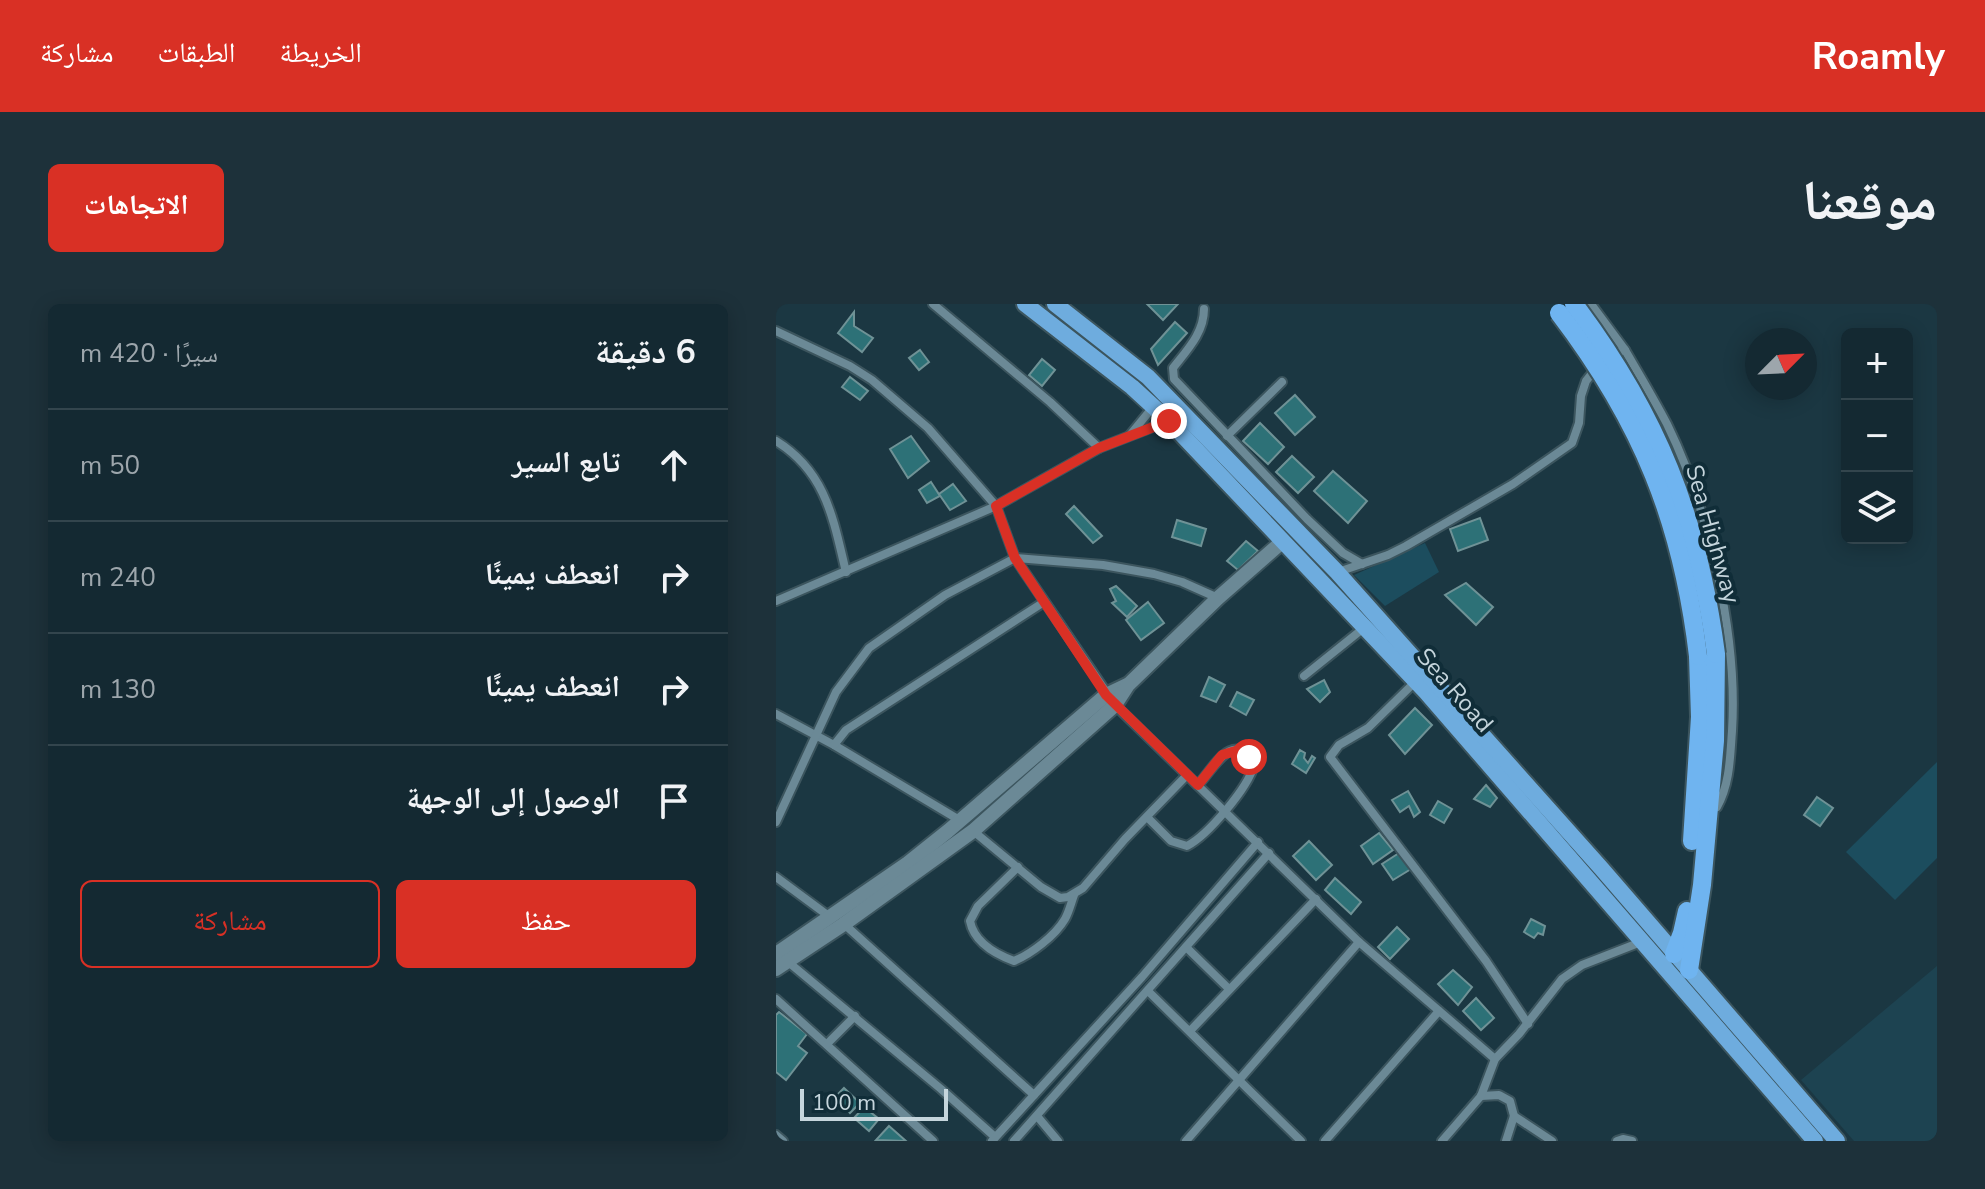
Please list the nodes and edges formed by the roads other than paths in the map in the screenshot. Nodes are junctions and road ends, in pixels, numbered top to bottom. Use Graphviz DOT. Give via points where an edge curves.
graph roads {
  1 [pos="933,304"];
  2 [pos="1025,304"];
  3 [pos="1055,304"];
  4 [pos="1591,304"];
  5 [pos="1562,307"];
  6 [pos="1204,309"];
  7 [pos="776,331"];
  8 [pos="1625,350"];
  9 [pos="1282,382"];
  10 [pos="1153,407"];
  11 [pos="1169,421"];
  12 [pos="1129,436"];
  13 [pos="1227,436"];
  14 [pos="776,441"];
  15 [pos="1099,448"];
  16 [pos="996,506"];
  17 [pos="1316,539"];
  18 [pos="1283,541"];
  19 [pos="1015,558"];
  20 [pos="1362,564"];
  21 [pos="846,572"];
  22 [pos="1337,572"];
  23 [pos="1218,598"];
  24 [pos="776,601"];
  25 [pos="1044,602"];
  26 [pos="1366,626"];
  27 [pos="1304,676"];
  28 [pos="1416,681"];
  29 [pos="1110,700"];
  30 [pos="776,714"];
  31 [pos="814,735"];
  32 [pos="834,745"];
  33 [pos="1187,775"];
  34 [pos="1198,785"];
  35 [pos="1707,801"];
  36 [pos="1224,810"];
  37 [pos="1147,817"];
  38 [pos="776,822"];
  39 [pos="967,826"];
  40 [pos="1258,842"];
  41 [pos="1269,853"];
  42 [pos="1018,867"];
  43 [pos="776,877"];
  44 [pos="1074,895"];
  45 [pos="1316,899"];
  46 [pos="838,920"];
  47 [pos="1359,942"];
  48 [pos="1641,942"];
  49 [pos="1186,947"];
  50 [pos="1667,959"];
  51 [pos="780,961"];
  52 [pos="1689,970"];
  53 [pos="1228,988"];
  54 [pos="1148,991"];
  55 [pos="776,999"];
  56 [pos="1722,1007"];
  57 [pos="1439,1011"];
  58 [pos="855,1016"];
  59 [pos="1708,1019"];
  60 [pos="1528,1024"];
  61 [pos="1190,1031"];
  62 [pos="827,1044"];
  63 [pos="1495,1059"];
  64 [pos="1238,1079"];
  65 [pos="1034,1095"];
  66 [pos="1481,1096"];
  67 [pos="1037,1116"];
  68 [pos="1514,1116"];
  69 [pos="776,1135"];
  70 [pos="993,1139"];
  71 [pos="783,1141"];
  72 [pos="933,1141"];
  73 [pos="1014,1141"];
  74 [pos="1058,1141"];
  75 [pos="1186,1141"];
  76 [pos="1301,1141"];
  77 [pos="1325,1141"];
  78 [pos="1442,1141"];
  79 [pos="1506,1141"];
  80 [pos="1552,1141"];
  81 [pos="1617,1141"];
  82 [pos="1632,1141"];
  83 [pos="1815,1141"];
  84 [pos="1837,1141"];
  1 -- 15 [label="street"];
  2 -- 10 [label="highway, Sea Road"];
  3 -- 17 [label="highway, Sea Road" via="1148,377"];
  4 -- 8 [label="street"];
  5 -- 35 [label="highway, Sea Highway, bridge" via="1628,381 1670,467 1700,559 1715,741"];
  6 -- 13 [label="street" via="1203,323 1172,375"];
  7 -- 16 [label="street" via="872,380 928,428"];
  8 -- 20 [label="street" via="1602,361 1586,381 1572,443 1406,546"];
  8 -- 35 [label="street" via="1667,424 1695,494 1724,611 1733,706 1725,793"];
  9 -- 13 [label="street"];
  10 -- 11 [label="highway, Sea Road"];
  10 -- 12 [label="street"];
  11 -- 12 [label="street"];
  11 -- 18 [label="highway, Sea Road"];
  12 -- 15 [label="street"];
  13 -- 17 [label="street"];
  14 -- 21 [label="street" via="821,485"];
  15 -- 16 [label="street"];
  16 -- 19 [label="street"];
  16 -- 21 [label="street"];
  17 -- 20 [label="street"];
  17 -- 22 [label="highway, Sea Road"];
  18 -- 23 [label="main road"];
  18 -- 26 [label="highway, Sea Road"];
  19 -- 23 [label="street" via="1154,574"];
  19 -- 25 [label="street"];
  19 -- 31 [label="street" via="945,595 869,648 836,692"];
  20 -- 22 [label="street"];
  21 -- 24 [label="street"];
  22 -- 50 [label="highway, Sea Road" via="1460,708"];
  23 -- 29 [label="main road"];
  25 -- 29 [label="street"];
  25 -- 32 [label="street" via="846,730"];
  26 -- 27 [label="street"];
  26 -- 28 [label="highway, Sea Road"];
  28 -- 48 [label="highway, Sea Road"];
  28 -- 60 [label="street" via="1330,757"];
  29 -- 33 [label="street"];
  29 -- 39 [label="main road"];
  30 -- 31 [label="street"];
  31 -- 32 [label="street"];
  31 -- 38 [label="street"];
  32 -- 39 [label="street"];
  33 -- 34 [label="street"];
  33 -- 37 [label="street"];
  34 -- 36 [label="street"];
  34 -- 36 [label="street" via="1222,755 1239,750 1249,757 1254,765 1248,780"];
  35 -- 50 [label="highway" via="1682,933"];
  35 -- 52 [label="highway"];
  36 -- 37 [label="street" via="1187,846 1171,841"];
  36 -- 40 [label="street"];
  37 -- 44 [label="street"];
  39 -- 42 [label="street"];
  39 -- 46 [label="main road" via="908,863"];
  40 -- 41 [label="street"];
  40 -- 65 [label="street"];
  41 -- 45 [label="street"];
  41 -- 49 [label="street"];
  42 -- 44 [label="street" via="1060,898"];
  42 -- 44 [label="street" via="970,921 986,946 1003,957 1024,957 1055,932"];
  43 -- 46 [label="street"];
  45 -- 47 [label="street"];
  45 -- 53 [label="street"];
  46 -- 51 [label="main road"];
  46 -- 65 [label="street"];
  47 -- 57 [label="street"];
  47 -- 64 [label="street"];
  48 -- 50 [label="highway, Sea Road"];
  48 -- 60 [label="street" via="1570,973"];
  49 -- 53 [label="street"];
  49 -- 54 [label="street"];
  50 -- 52 [label="highway, Sea Road"];
  50 -- 59 [label="highway, Sea Road"];
  51 -- 58 [label="street"];
  52 -- 56 [label="highway, Sea Road"];
  53 -- 61 [label="street"];
  54 -- 61 [label="street"];
  54 -- 67 [label="street"];
  55 -- 62 [label="street"];
  56 -- 59 [label="highway"];
  56 -- 84 [label="highway, Sea Road"];
  57 -- 63 [label="street"];
  57 -- 77 [label="street"];
  58 -- 62 [label="street"];
  58 -- 70 [label="street"];
  59 -- 83 [label="highway, Sea Road"];
  60 -- 63 [label="street"];
  61 -- 64 [label="street"];
  62 -- 72 [label="street"];
  63 -- 66 [label="street"];
  64 -- 75 [label="street"];
  64 -- 76 [label="street"];
  65 -- 70 [label="street"];
  66 -- 68 [label="street" via="1507,1099"];
  66 -- 78 [label="street"];
  67 -- 73 [label="street"];
  67 -- 74 [label="street"];
  68 -- 79 [label="street"];
  68 -- 80 [label="street"];
  69 -- 71 [label="street"];
  81 -- 82 [label="street"];
}
